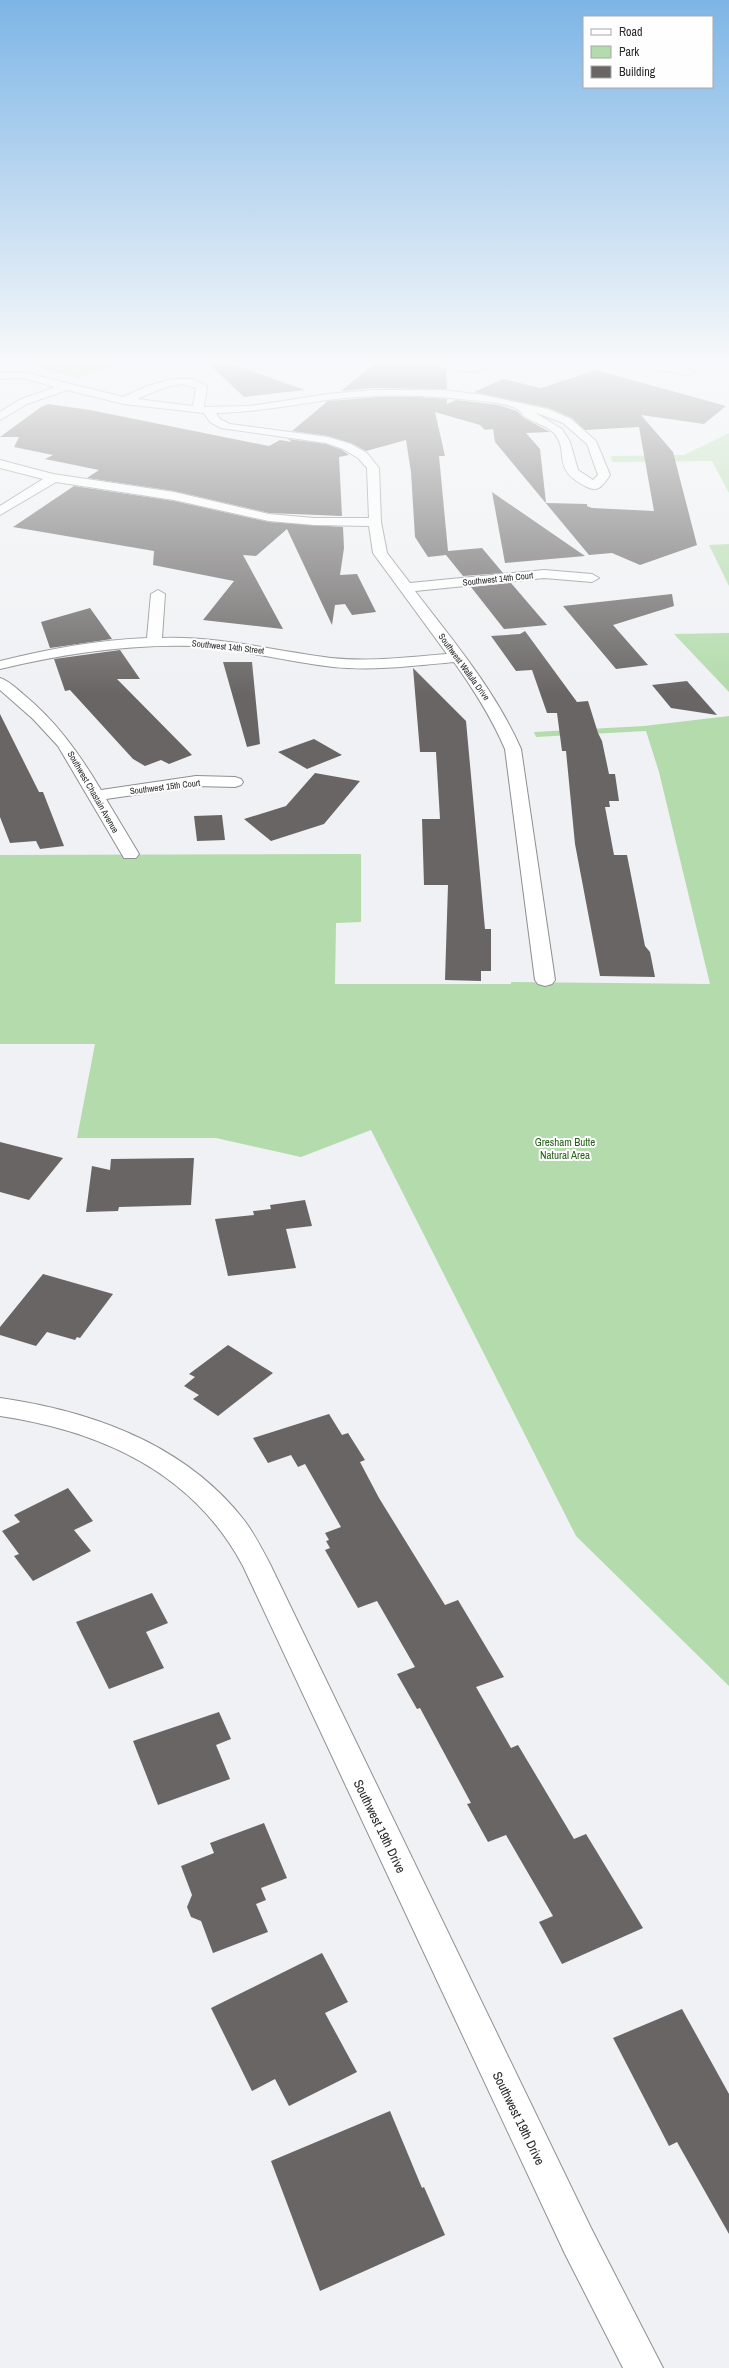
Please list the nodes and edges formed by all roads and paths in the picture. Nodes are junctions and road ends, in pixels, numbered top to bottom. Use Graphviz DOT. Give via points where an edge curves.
graph roads {
  1 [pos="50,476"];
  2 [pos="373,476"];
  3 [pos="576,476"];
  4 [pos="604,476"];
  5 [pos="56,477"];
  6 [pos="0,511"];
  7 [pos="375,522"];
  8 [pos="592,578"];
  9 [pos="405,588"];
  10 [pos="158,594"];
  11 [pos="154,642"];
  12 [pos="458,657"];
  13 [pos="0,665"];
  14 [pos="0,683"];
  15 [pos="235,782"];
  16 [pos="95,796"];
  17 [pos="130,854"];
  18 [pos="545,980"];
  19 [pos="0,1407"];
  20 [pos="644,2368"];
  1 -- 5 [label="street"];
  2 -- 7 [label="street, Southwest Wallula Drive"];
  3 -- 4 [label="street" via="595,486"];
  5 -- 6 [label="street"];
  5 -- 7 [label="street" via="203,501 281,519"];
  7 -- 9 [label="street, Southwest Wallula Drive" via="380,553"];
  8 -- 9 [label="street, Southwest 14th Court" via="544,574"];
  9 -- 12 [label="street, Southwest Wallula Drive"];
  10 -- 11 [label="street"];
  11 -- 12 [label="street, Southwest 14th Street" via="224,644 340,662 392,663"];
  11 -- 13 [label="street, Southwest 14th Street" via="60,651"];
  12 -- 18 [label="street, Southwest Wallula Drive" via="497,714 513,749"];
  14 -- 16 [label="street, Southwest Chastain Avenue" via="54,730 71,753"];
  15 -- 16 [label="street, Southwest 15th Court" via="196,781"];
  16 -- 17 [label="street, Southwest Chastain Avenue"];
  19 -- 20 [label="street, Southwest 19th Drive" via="69,1420 106,1432 140,1448 172,1467 215,1504 238,1532 256,1564 578,2241"];
}
